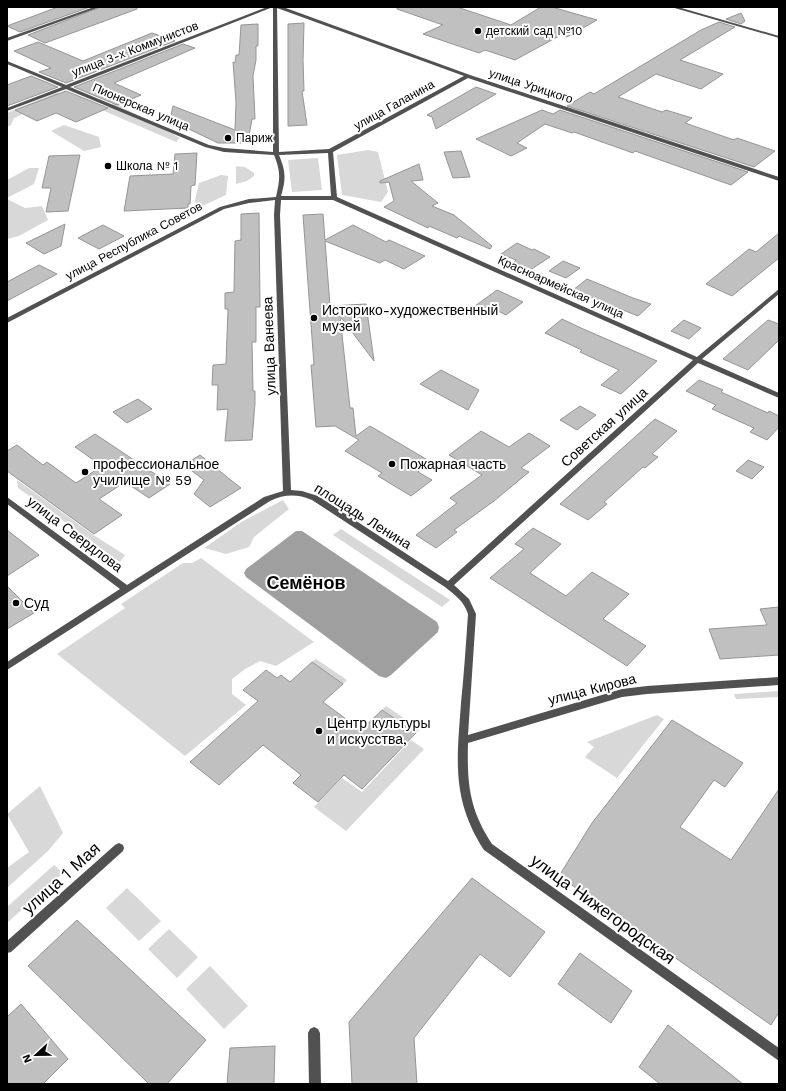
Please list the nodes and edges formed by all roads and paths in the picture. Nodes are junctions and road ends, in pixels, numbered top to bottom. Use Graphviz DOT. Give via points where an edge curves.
graph roads {
  1 [pos="98,7"];
  2 [pos="271,7"];
  3 [pos="275,7"];
  4 [pos="279,7"];
  5 [pos="673,7"];
  6 [pos="779,37"];
  7 [pos="7,40"];
  8 [pos="7,62"];
  9 [pos="468,76"];
  10 [pos="67,86"];
  11 [pos="7,110"];
  12 [pos="330,151"];
  13 [pos="276,154"];
  14 [pos="779,179"];
  15 [pos="278,198"];
  16 [pos="334,198"];
  17 [pos="779,291"];
  18 [pos="7,321"];
  19 [pos="697,360"];
  20 [pos="779,396"];
  21 [pos="287,492"];
  22 [pos="7,500"];
  23 [pos="448,585"];
  24 [pos="126,589"];
  25 [pos="7,666"];
  26 [pos="779,681"];
  27 [pos="463,740"];
  28 [pos="462,754"];
  29 [pos="119,848"];
  30 [pos="7,948"];
  31 [pos="314,1033"];
  32 [pos="779,1055"];
  33 [pos="315,1084"];
  1 -- 7 [label="street"];
  2 -- 10 [label="street, улица 3-х Коммунистов"];
  3 -- 13 [label="street, улица Ванеева"];
  4 -- 9 [label="street, улица Урицкого"];
  5 -- 6 [label="street"];
  8 -- 10 [label="street, Пионерская улица"];
  9 -- 12 [label="street, улица Галанина"];
  9 -- 14 [label="street, улица Урицкого"];
  10 -- 11 [label="street, улица 3-х Коммунистов"];
  10 -- 13 [label="street, Пионерская улица" via="207,146 224,150"];
  12 -- 13 [label="street, Пионерская улица"];
  12 -- 16 [label="street"];
  13 -- 15 [label="street, улица Ванеева" via="282,168"];
  15 -- 16 [label="street, улица Республика Советов"];
  15 -- 18 [label="street, улица Республика Советов" via="243,202 222,208"];
  15 -- 21 [label="street, улица Ванеева" via="276,215"];
  16 -- 19 [label="street, Красноармейская улица"];
  17 -- 19 [label="street, Советская улица"];
  19 -- 20 [label="street, Красноармейская улица"];
  19 -- 23 [label="street, Советская улица"];
  21 -- 23 [label="street, площадь Ленина" via="315,498"];
  21 -- 24 [label="street, площадь Ленина" via="267,499"];
  22 -- 24 [label="street, улица Свердлова"];
  23 -- 27 [label="street, площадь Ленина" via="466,599 472,614"];
  24 -- 25 [label="street, площадь Ленина"];
  26 -- 27 [label="street, улица Кирова" via="622,693"];
  27 -- 28 [label="street, площадь Ленина"];
  28 -- 32 [label="street, улица Нижегородская" via="465,798 478,834 488,846"];
  29 -- 30 [label="street, улица 1 Мая"];
  31 -- 33 [label="street"];
}
